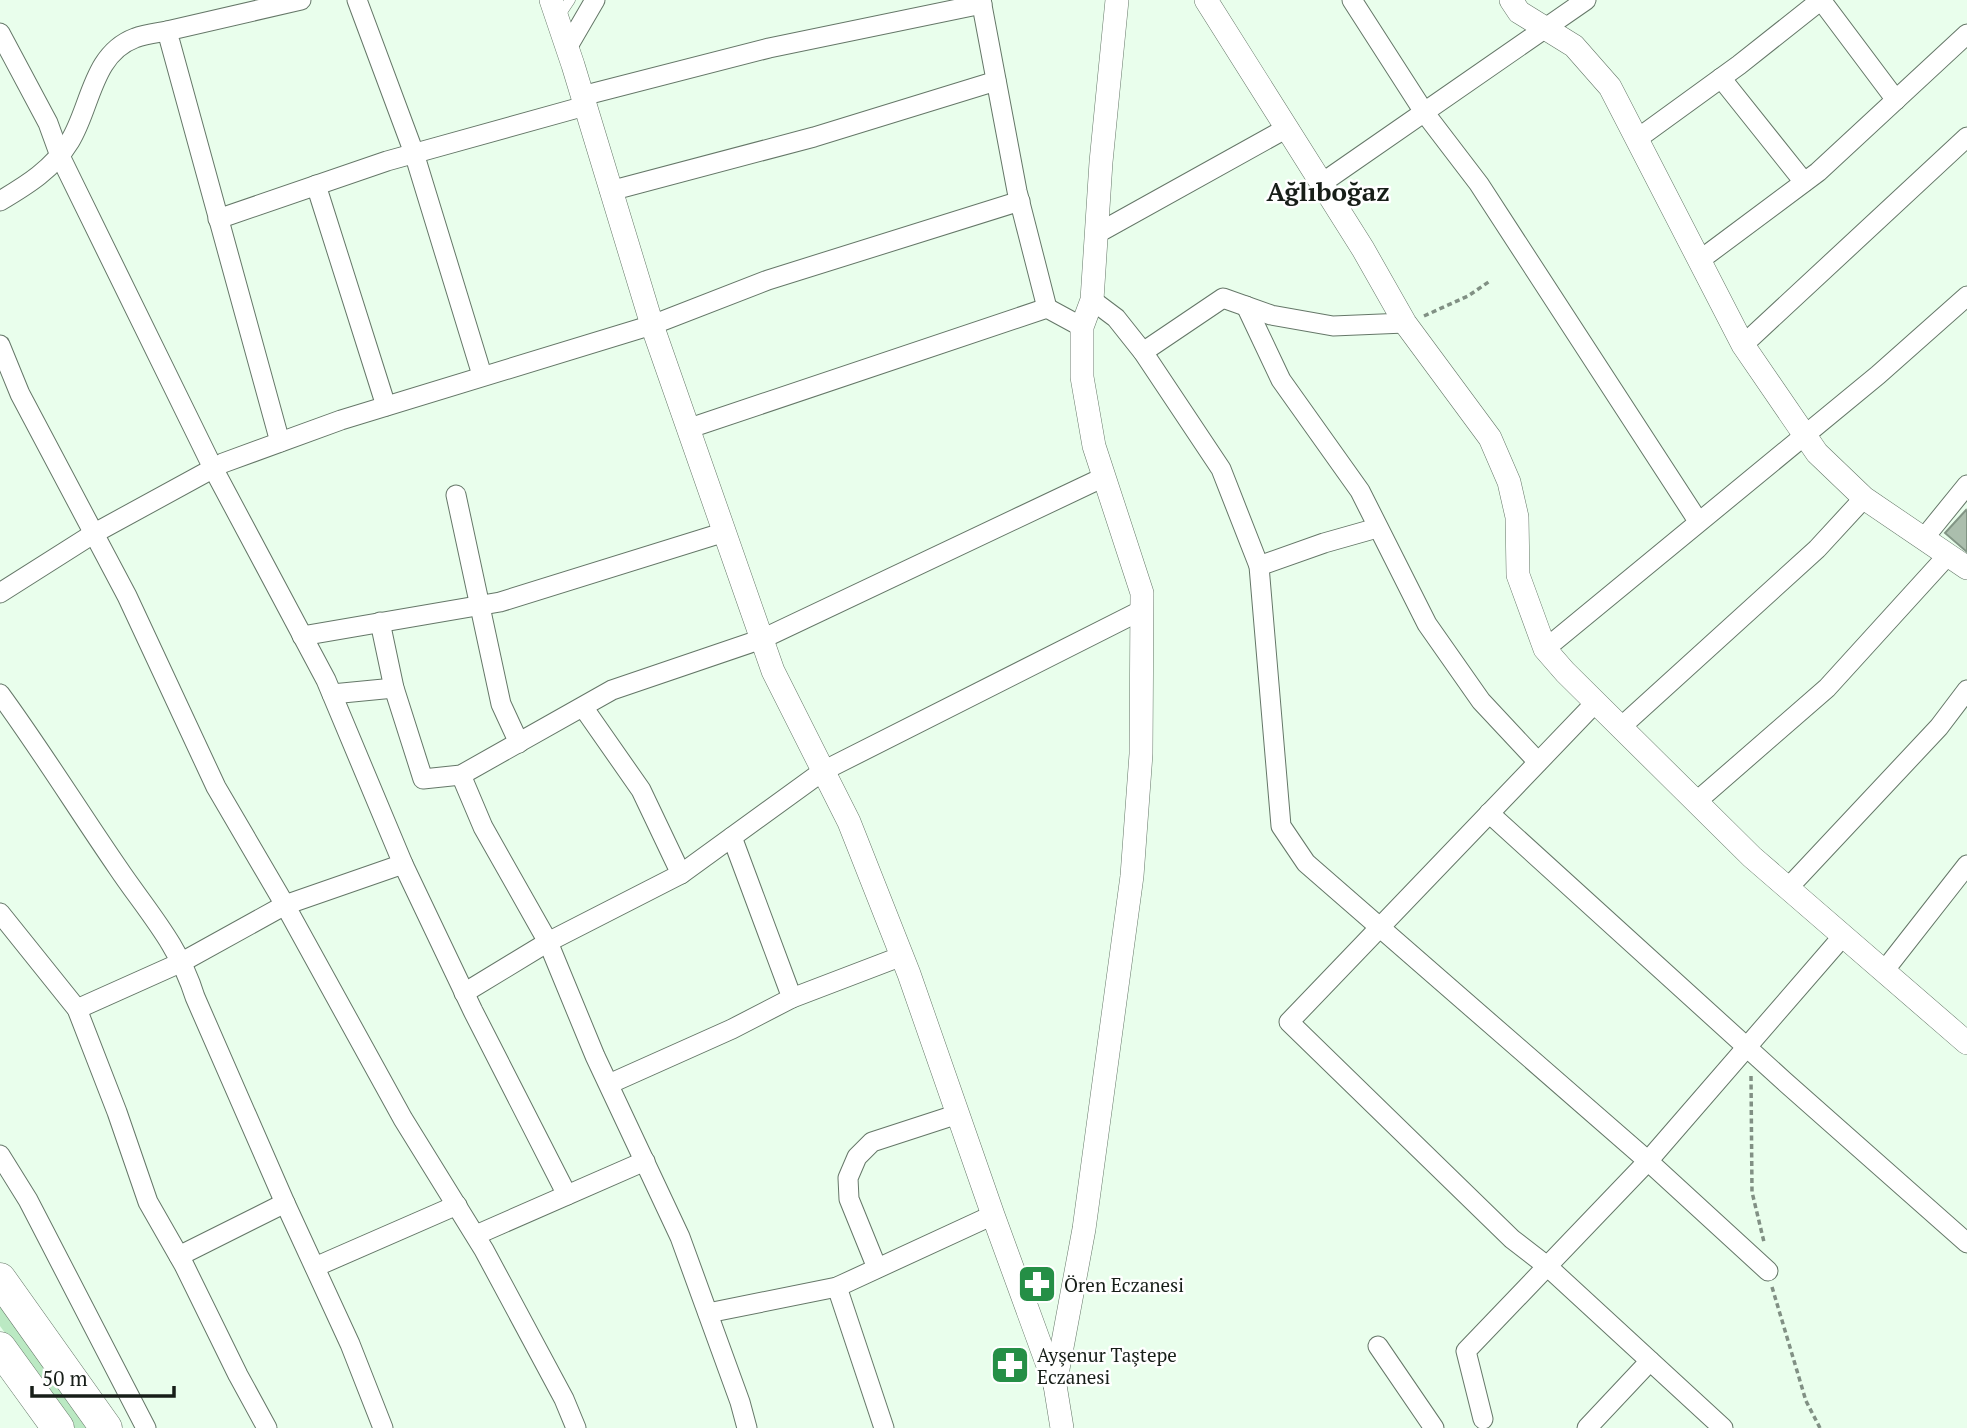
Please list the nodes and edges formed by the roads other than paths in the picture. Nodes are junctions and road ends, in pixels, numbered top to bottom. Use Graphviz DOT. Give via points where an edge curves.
graph roads {
  1 [pos="301,0"];
  2 [pos="357,0"];
  3 [pos="595,0"];
  4 [pos="1117,0"];
  5 [pos="1206,0"];
  6 [pos="1352,0"];
  7 [pos="1511,0"];
  8 [pos="1586,0"];
  9 [pos="1821,0"];
  10 [pos="982,2"];
  11 [pos="560,6"];
  12 [pos="1546,27"];
  13 [pos="167,31"];
  14 [pos="0,33"];
  15 [pos="1967,34"];
  16 [pos="567,48"];
  17 [pos="1721,78"];
  18 [pos="996,81"];
  19 [pos="1896,100"];
  20 [pos="584,101"];
  21 [pos="1424,112"];
  22 [pos="1287,128"];
  23 [pos="1967,137"];
  24 [pos="1637,139"];
  25 [pos="414,153"];
  26 [pos="60,156"];
  27 [pos="1804,182"];
  28 [pos="1322,183"];
  29 [pos="316,185"];
  30 [pos="610,191"];
  31 [pos="0,201"];
  32 [pos="1020,201"];
  33 [pos="218,219"];
  34 [pos="1098,233"];
  35 [pos="1700,260"];
  36 [pos="1967,296"];
  37 [pos="1092,300"];
  38 [pos="1246,306"];
  39 [pos="1047,308"];
  40 [pos="1405,323"];
  41 [pos="652,325"];
  42 [pos="1082,327"];
  43 [pos="0,345"];
  44 [pos="1742,345"];
  45 [pos="1143,352"];
  46 [pos="482,375"];
  47 [pos="20,394"];
  48 [pos="0,395"];
  49 [pos="386,406"];
  50 [pos="690,428"];
  51 [pos="1804,435"];
  52 [pos="280,442"];
  53 [pos="213,468"];
  54 [pos="1104,477"];
  55 [pos="1967,485"];
  56 [pos="456,495"];
  57 [pos="1864,498"];
  58 [pos="1698,521"];
  59 [pos="1377,528"];
  60 [pos="725,532"];
  61 [pos="93,534"];
  62 [pos="1924,538"];
  63 [pos="1957,562"];
  64 [pos="1259,566"];
  65 [pos="0,593"];
  66 [pos="481,605"];
  67 [pos="1142,610"];
  68 [pos="380,622"];
  69 [pos="302,636"];
  70 [pos="762,639"];
  71 [pos="1545,649"];
  72 [pos="394,688"];
  73 [pos="1967,690"];
  74 [pos="0,694"];
  75 [pos="332,694"];
  76 [pos="1596,702"];
  77 [pos="583,707"];
  78 [pos="1621,727"];
  79 [pos="519,743"];
  80 [pos="1538,762"];
  81 [pos="823,771"];
  82 [pos="461,775"];
  83 [pos="1696,802"];
  84 [pos="1489,813"];
  85 [pos="732,837"];
  86 [pos="402,864"];
  87 [pos="1967,865"];
  88 [pos="681,874"];
  89 [pos="1788,888"];
  90 [pos="285,905"];
  91 [pos="0,913"];
  92 [pos="1380,928"];
  93 [pos="1843,936"];
  94 [pos="548,942"];
  95 [pos="902,956"];
  96 [pos="182,962"];
  97 [pos="1884,971"];
  98 [pos="464,993"];
  99 [pos="792,998"];
  100 [pos="77,1009"];
  101 [pos="1967,1043"];
  102 [pos="1746,1047"];
  103 [pos="609,1084"];
  104 [pos="958,1114"];
  105 [pos="0,1155"];
  106 [pos="645,1161"];
  107 [pos="1648,1161"];
  108 [pos="567,1195"];
  109 [pos="285,1203"];
  110 [pos="457,1205"];
  111 [pos="993,1215"];
  112 [pos="476,1235"];
  113 [pos="1967,1243"];
  114 [pos="179,1256"];
  115 [pos="1546,1266"];
  116 [pos="315,1267"];
  117 [pos="877,1268"];
  118 [pos="1768,1271"];
  119 [pos="0,1279"];
  120 [pos="837,1287"];
  121 [pos="708,1313"];
  122 [pos="1378,1346"];
  123 [pos="0,1348"];
  124 [pos="1650,1361"];
  125 [pos="1055,1385"];
  126 [pos="1483,1419"];
  127 [pos="58,1428"];
  128 [pos="106,1428"];
  129 [pos="146,1428"];
  130 [pos="267,1428"];
  131 [pos="383,1428"];
  132 [pos="576,1428"];
  133 [pos="747,1428"];
  134 [pos="884,1428"];
  135 [pos="1062,1428"];
  136 [pos="1434,1428"];
  137 [pos="1587,1428"];
  138 [pos="1723,1428"];
  1 -- 13 [label="street"];
  2 -- 25 [label="street"];
  3 -- 16 [label="street"];
  4 -- 34 [label="street"];
  5 -- 22 [label="street"];
  6 -- 21 [label="street"];
  7 -- 12 [label="street" via="1519,12"];
  8 -- 12 [label="street"];
  9 -- 17 [label="street"];
  9 -- 19 [label="street"];
  10 -- 18 [label="street"];
  10 -- 20 [label="street" via="769,48"];
  11 -- 16 [label="street"];
  12 -- 21 [label="street"];
  12 -- 24 [label="street" via="1574,46 1610,87"];
  13 -- 26 [label="street" via="134,38 110,55"];
  13 -- 33 [label="street"];
  14 -- 26 [label="street" via="48,123"];
  15 -- 19 [label="street"];
  16 -- 20 [label="street"];
  17 -- 24 [label="street"];
  17 -- 27 [label="street"];
  18 -- 30 [label="street" via="814,137"];
  18 -- 32 [label="street"];
  19 -- 27 [label="street"];
  20 -- 25 [label="street"];
  20 -- 30 [label="street"];
  21 -- 28 [label="street"];
  21 -- 58 [label="street" via="1479,184"];
  22 -- 28 [label="street"];
  22 -- 34 [label="street"];
  23 -- 44 [label="street"];
  24 -- 35 [label="street"];
  25 -- 29 [label="street"];
  25 -- 46 [label="street"];
  26 -- 31 [label="street" via="32,182"];
  26 -- 53 [label="street"];
  27 -- 35 [label="street"];
  28 -- 40 [label="street"];
  29 -- 33 [label="street"];
  29 -- 49 [label="street"];
  30 -- 41 [label="street"];
  32 -- 39 [label="street"];
  32 -- 41 [label="street" via="768,280"];
  33 -- 52 [label="street"];
  34 -- 37 [label="street"];
  35 -- 44 [label="street"];
  36 -- 51 [label="street"];
  37 -- 42 [label="street"];
  37 -- 45 [label="street" via="1116,318"];
  38 -- 40 [label="street" via="1333,326"];
  38 -- 45 [label="street" via="1223,298"];
  38 -- 59 [label="street" via="1281,380 1360,491"];
  39 -- 42 [label="street"];
  39 -- 50 [label="street"];
  40 -- 71 [label="street" via="1490,438 1517,517 1518,575"];
  41 -- 46 [label="street"];
  41 -- 50 [label="street"];
  42 -- 54 [label="street" via="1082,377"];
  43 -- 47 [label="street"];
  44 -- 51 [label="street"];
  45 -- 64 [label="street" via="1221,469"];
  46 -- 49 [label="street"];
  47 -- 48 [label="street"];
  47 -- 61 [label="street"];
  49 -- 52 [label="street"];
  50 -- 60 [label="street"];
  51 -- 57 [label="street"];
  51 -- 58 [label="street"];
  52 -- 53 [label="street"];
  53 -- 61 [label="street"];
  53 -- 69 [label="street"];
  54 -- 67 [label="street" via="1142,593"];
  54 -- 70 [label="street"];
  55 -- 62 [label="street"];
  56 -- 66 [label="street"];
  57 -- 62 [label="street"];
  57 -- 78 [label="street" via="1817,549"];
  58 -- 71 [label="street"];
  59 -- 64 [label="street"];
  59 -- 80 [label="street" via="1427,624 1481,701"];
  60 -- 66 [label="street"];
  60 -- 70 [label="street"];
  61 -- 65 [label="street"];
  61 -- 90 [label="street" via="216,787"];
  62 -- 63 [label="street"];
  63 -- 83 [label="street" via="1827,688"];
  64 -- 92 [label="street" via="1281,826 1306,863"];
  66 -- 68 [label="street"];
  66 -- 79 [label="street" via="500,705"];
  67 -- 81 [label="street"];
  67 -- 125 [label="street" via="1141,754 1132,876 1084,1229"];
  68 -- 69 [label="street"];
  68 -- 72 [label="street"];
  69 -- 75 [label="street"];
  70 -- 77 [label="street" via="612,690"];
  70 -- 81 [label="street"];
  71 -- 76 [label="street"];
  72 -- 75 [label="street"];
  72 -- 82 [label="street" via="423,779"];
  73 -- 89 [label="street" via="1939,727"];
  74 -- 96 [label="street"];
  75 -- 86 [label="street"];
  76 -- 78 [label="street"];
  76 -- 80 [label="street"];
  77 -- 79 [label="street"];
  77 -- 88 [label="street" via="641,790"];
  78 -- 83 [label="street"];
  79 -- 82 [label="street"];
  80 -- 84 [label="street"];
  81 -- 85 [label="street"];
  81 -- 95 [label="street" via="849,821"];
  82 -- 94 [label="street" via="483,827"];
  83 -- 89 [label="street"];
  84 -- 92 [label="street"];
  84 -- 102 [label="street"];
  85 -- 88 [label="street"];
  85 -- 99 [label="street"];
  86 -- 90 [label="street"];
  86 -- 98 [label="street"];
  87 -- 97 [label="street"];
  88 -- 94 [label="street"];
  89 -- 93 [label="street"];
  90 -- 96 [label="street"];
  90 -- 110 [label="street" via="403,1119"];
  91 -- 100 [label="street"];
  92 -- 107 [label="street"];
  92 -- 115 [label="street" via="1289,1022 1512,1239"];
  93 -- 97 [label="street"];
  93 -- 102 [label="street"];
  94 -- 98 [label="street"];
  94 -- 103 [label="street"];
  95 -- 99 [label="street"];
  95 -- 104 [label="street"];
  96 -- 100 [label="street"];
  96 -- 109 [label="street"];
  97 -- 101 [label="street"];
  98 -- 108 [label="street"];
  99 -- 103 [label="street"];
  100 -- 114 [label="street" via="148,1202"];
  102 -- 107 [label="street"];
  102 -- 113 [label="street"];
  103 -- 106 [label="street"];
  104 -- 111 [label="street"];
  104 -- 117 [label="street" via="872,1142 857,1157 848,1178 849,1199"];
  105 -- 129 [label="street"];
  106 -- 108 [label="street"];
  106 -- 121 [label="street"];
  107 -- 115 [label="street"];
  107 -- 118 [label="street"];
  108 -- 112 [label="street"];
  109 -- 114 [label="street"];
  109 -- 116 [label="street"];
  110 -- 112 [label="street"];
  110 -- 116 [label="street"];
  111 -- 117 [label="street"];
  111 -- 125 [label="street"];
  112 -- 132 [label="street"];
  114 -- 130 [label="street"];
  115 -- 124 [label="street"];
  115 -- 126 [label="street" via="1466,1351"];
  116 -- 131 [label="street"];
  117 -- 120 [label="street"];
  119 -- 128 [label="highway"];
  120 -- 121 [label="street"];
  120 -- 134 [label="street"];
  121 -- 133 [label="street"];
  122 -- 136 [label="street"];
  123 -- 127 [label="highway"];
  124 -- 137 [label="street"];
  124 -- 138 [label="street"];
  125 -- 135 [label="street"];
}
